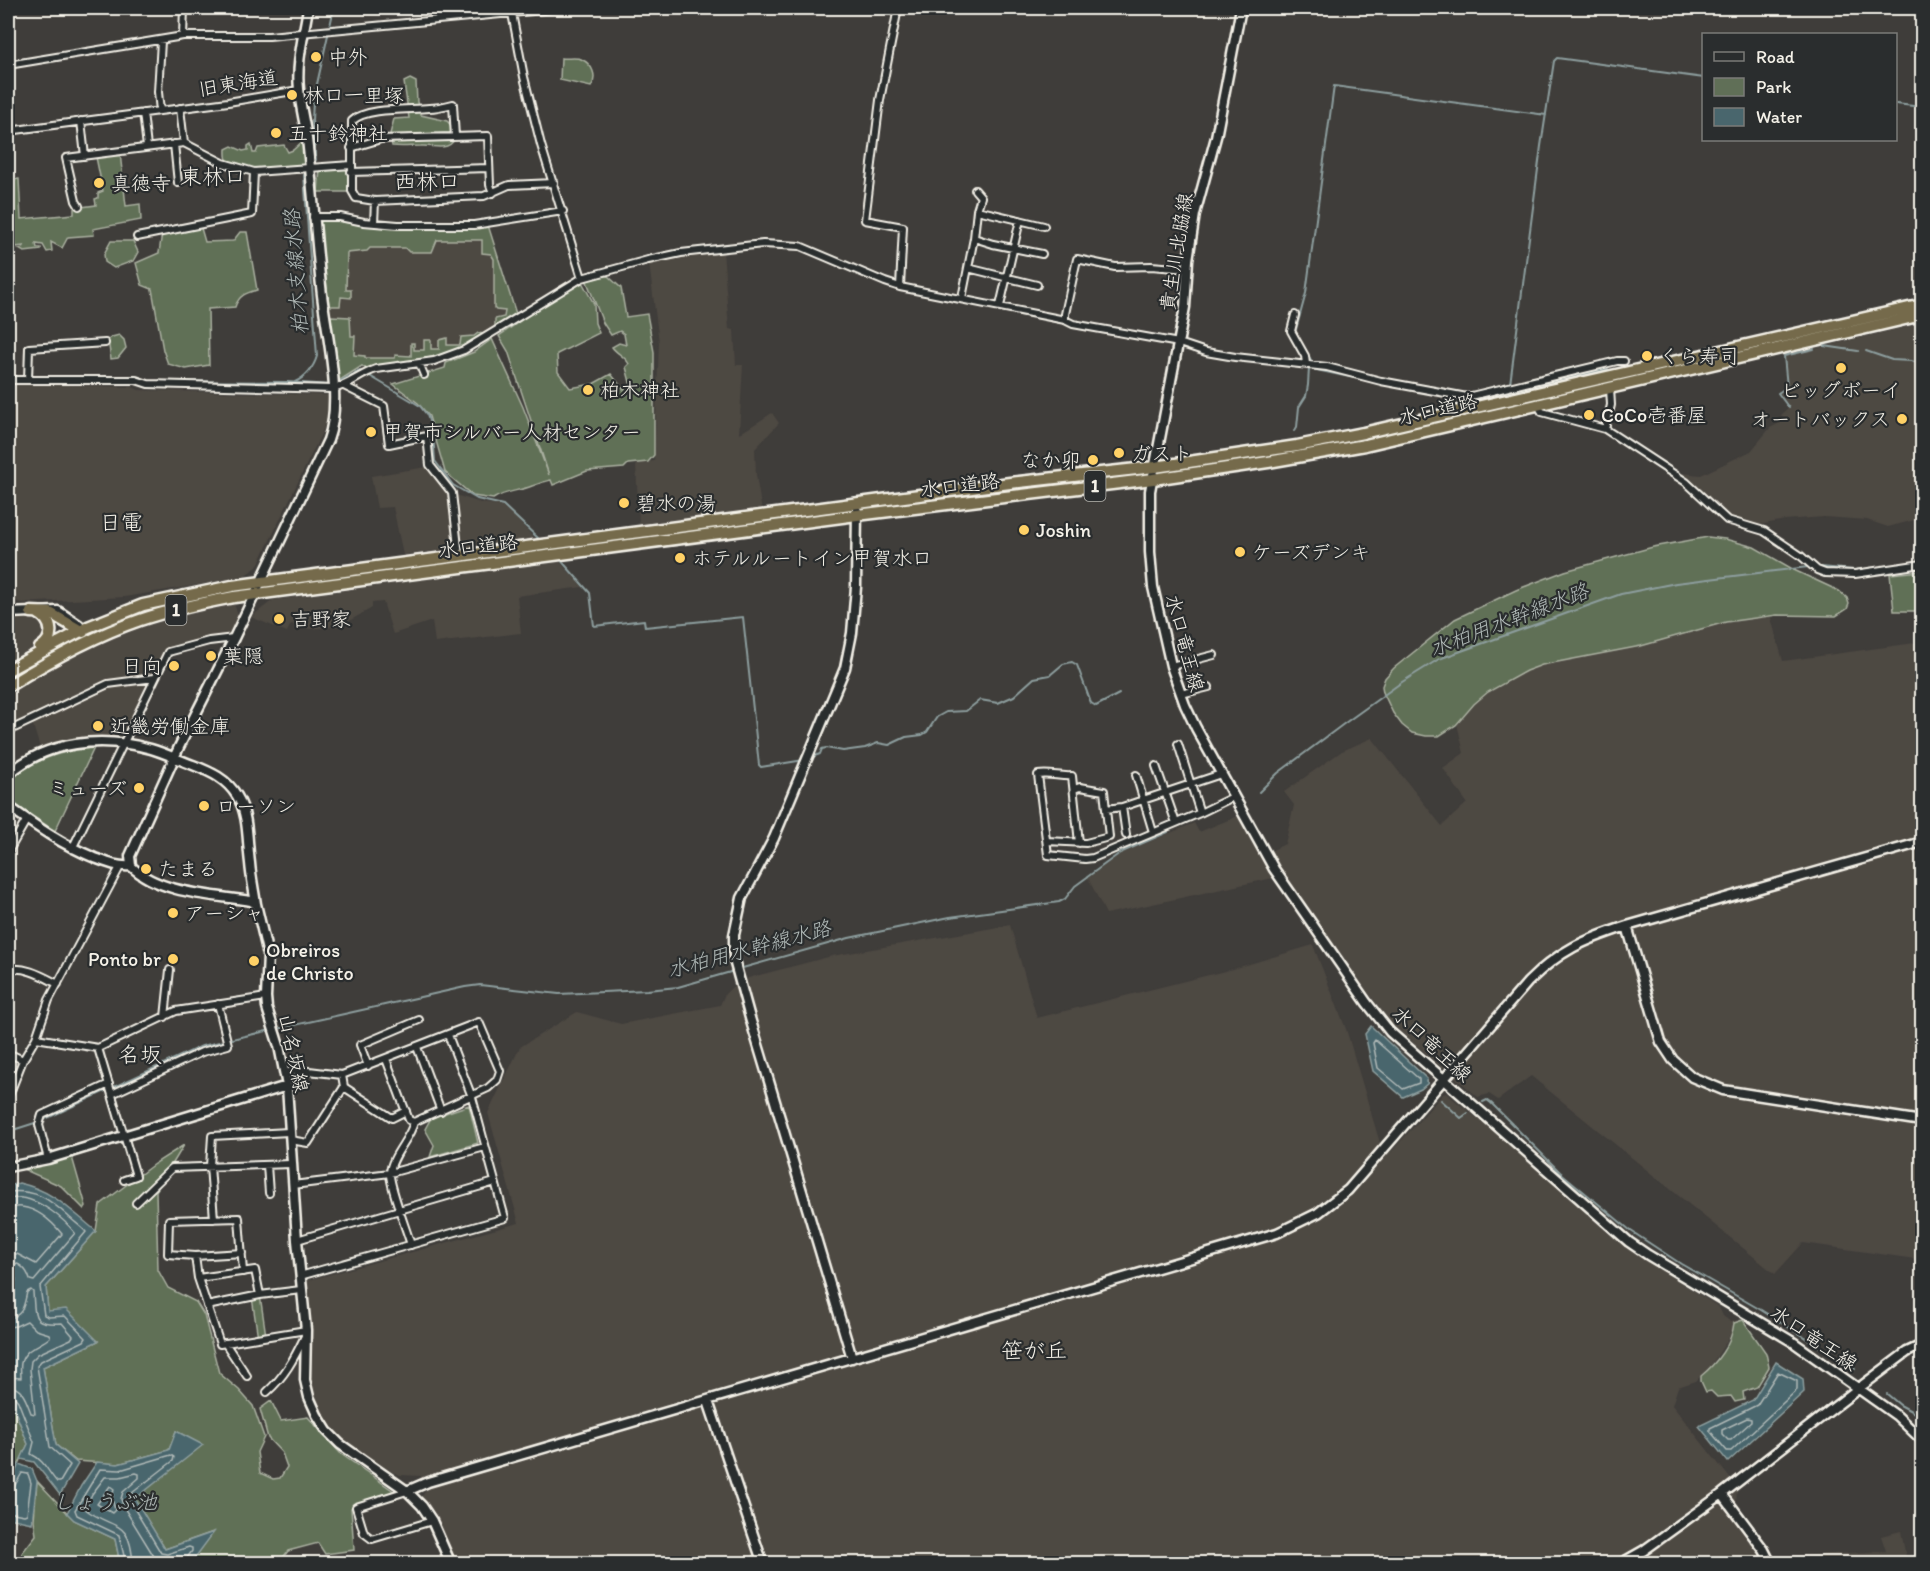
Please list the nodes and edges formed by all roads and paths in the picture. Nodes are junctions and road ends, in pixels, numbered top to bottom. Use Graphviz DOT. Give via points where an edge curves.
graph roads {
  1 [pos="184,8"];
  2 [pos="308,8"];
  3 [pos="565,8"];
  4 [pos="898,8"];
  5 [pos="1241,8"];
  6 [pos="512,10"];
  7 [pos="304,32"];
  8 [pos="183,36"];
  9 [pos="161,41"];
  10 [pos="8,65"];
  11 [pos="299,90"];
  12 [pos="180,108"];
  13 [pos="160,111"];
  14 [pos="143,113"];
  15 [pos="81,121"];
  16 [pos="8,131"];
  17 [pos="455,137"];
  18 [pos="184,143"];
  19 [pos="174,144"];
  20 [pos="147,147"];
  21 [pos="351,148"];
  22 [pos="85,156"];
  23 [pos="309,167"];
  24 [pos="489,168"];
  25 [pos="351,169"];
  26 [pos="254,172"];
  27 [pos="178,183"];
  28 [pos="554,183"];
  29 [pos="975,190"];
  30 [pos="493,193"];
  31 [pos="375,201"];
  32 [pos="79,206"];
  33 [pos="977,210"];
  34 [pos="563,211"];
  35 [pos="313,217"];
  36 [pos="1020,220"];
  37 [pos="374,223"];
  38 [pos="1044,226"];
  39 [pos="137,237"];
  40 [pos="974,238"];
  41 [pos="1014,248"];
  42 [pos="1042,254"];
  43 [pos="968,268"];
  44 [pos="1188,270"];
  45 [pos="1007,277"];
  46 [pos="582,278"];
  47 [pos="1037,285"];
  48 [pos="900,287"];
  49 [pos="962,298"];
  50 [pos="1923,305"];
  51 [pos="1000,306"];
  52 [pos="1295,315"];
  53 [pos="1923,315"];
  54 [pos="1065,320"];
  55 [pos="105,343"];
  56 [pos="1179,344"];
  57 [pos="1623,361"];
  58 [pos="420,363"];
  59 [pos="1306,364"];
  60 [pos="424,375"];
  61 [pos="1619,375"];
  62 [pos="8,380"];
  63 [pos="28,380"];
  64 [pos="344,386"];
  65 [pos="333,389"];
  66 [pos="1610,389"];
  67 [pos="1538,405"];
  68 [pos="1605,429"];
  69 [pos="1155,467"];
  70 [pos="1153,479"];
  71 [pos="859,503"];
  72 [pos="857,515"];
  73 [pos="459,556"];
  74 [pos="1923,564"];
  75 [pos="261,582"];
  76 [pos="256,593"];
  77 [pos="8,613"];
  78 [pos="35,613"];
  79 [pos="163,613"];
  80 [pos="84,628"];
  81 [pos="234,638"];
  82 [pos="1215,655"];
  83 [pos="18,664"];
  84 [pos="1171,666"];
  85 [pos="8,670"];
  86 [pos="154,678"];
  87 [pos="8,686"];
  88 [pos="1209,687"];
  89 [pos="1181,694"];
  90 [pos="8,731"];
  91 [pos="124,744"];
  92 [pos="1178,744"];
  93 [pos="175,757"];
  94 [pos="1156,766"];
  95 [pos="8,770"];
  96 [pos="1221,774"];
  97 [pos="1136,775"];
  98 [pos="1191,784"];
  99 [pos="1074,789"];
  100 [pos="1166,792"];
  101 [pos="1233,796"];
  102 [pos="1143,800"];
  103 [pos="8,806"];
  104 [pos="1122,807"];
  105 [pos="1106,809"];
  106 [pos="1200,813"];
  107 [pos="27,819"];
  108 [pos="1176,823"];
  109 [pos="1153,832"];
  110 [pos="1126,835"];
  111 [pos="1047,841"];
  112 [pos="1923,842"];
  113 [pos="1080,843"];
  114 [pos="72,849"];
  115 [pos="8,852"];
  116 [pos="131,866"];
  117 [pos="120,867"];
  118 [pos="256,904"];
  119 [pos="1627,926"];
  120 [pos="8,970"];
  121 [pos="170,970"];
  122 [pos="58,984"];
  123 [pos="266,997"];
  124 [pos="218,1004"];
  125 [pos="165,1017"];
  126 [pos="419,1020"];
  127 [pos="448,1035"];
  128 [pos="36,1038"];
  129 [pos="417,1047"];
  130 [pos="98,1048"];
  131 [pos="8,1053"];
  132 [pos="386,1059"];
  133 [pos="23,1060"];
  134 [pos="368,1066"];
  135 [pos="285,1072"];
  136 [pos="342,1075"];
  137 [pos="1445,1079"];
  138 [pos="109,1084"];
  139 [pos="287,1086"];
  140 [pos="344,1087"];
  141 [pos="112,1094"];
  142 [pos="472,1097"];
  143 [pos="8,1098"];
  144 [pos="406,1111"];
  145 [pos="441,1111"];
  146 [pos="1923,1121"];
  147 [pos="414,1122"];
  148 [pos="123,1135"];
  149 [pos="290,1136"];
  150 [pos="484,1147"];
  151 [pos="48,1159"];
  152 [pos="291,1164"];
  153 [pos="267,1165"];
  154 [pos="210,1166"];
  155 [pos="8,1167"];
  156 [pos="390,1173"];
  157 [pos="124,1180"];
  158 [pos="495,1182"];
  159 [pos="293,1185"];
  160 [pos="269,1193"];
  161 [pos="136,1203"];
  162 [pos="399,1209"];
  163 [pos="214,1219"];
  164 [pos="297,1240"];
  165 [pos="411,1245"];
  166 [pos="242,1253"];
  167 [pos="195,1256"];
  168 [pos="243,1272"];
  169 [pos="300,1276"];
  170 [pos="198,1278"];
  171 [pos="301,1290"];
  172 [pos="260,1295"];
  173 [pos="207,1306"];
  174 [pos="306,1333"];
  175 [pos="225,1343"];
  176 [pos="1923,1345"];
  177 [pos="852,1358"];
  178 [pos="247,1376"];
  179 [pos="1859,1388"];
  180 [pos="267,1392"];
  181 [pos="708,1401"];
  182 [pos="1923,1440"];
  183 [pos="407,1491"];
  184 [pos="1722,1494"];
  185 [pos="432,1521"];
  186 [pos="451,1563"];
  187 [pos="763,1563"];
  188 [pos="1620,1563"];
  189 [pos="1771,1563"];
  1 -- 8 [label="street"];
  2 -- 7 [label="street, 旧東海道"];
  3 -- 6 [label="street"];
  4 -- 48 [label="street" via="880,100 864,220 903,227"];
  5 -- 44 [label="street, 貴生川北脇線" via="1216,137 1196,214"];
  6 -- 7 [label="street"];
  6 -- 28 [label="street" via="524,77"];
  7 -- 8 [label="street" via="256,37"];
  7 -- 11 [label="street, 旧東海道"];
  8 -- 9 [label="street"];
  9 -- 10 [label="street"];
  9 -- 13 [label="street"];
  11 -- 12 [label="street, 旧東海道"];
  11 -- 23 [label="street"];
  12 -- 13 [label="street, 旧東海道"];
  12 -- 18 [label="street"];
  13 -- 14 [label="street, 旧東海道"];
  14 -- 15 [label="street, 旧東海道"];
  14 -- 20 [label="street"];
  15 -- 16 [label="street, 旧東海道"];
  15 -- 22 [label="street"];
  17 -- 21 [label="street" via="381,139"];
  17 -- 21 [label="street" via="453,104 388,110 357,116 352,121"];
  17 -- 24 [label="street" via="488,136"];
  18 -- 19 [label="street"];
  18 -- 26 [label="street" via="223,163"];
  19 -- 20 [label="street"];
  19 -- 27 [label="street"];
  20 -- 22 [label="street"];
  21 -- 25 [label="street"];
  22 -- 32 [label="street" via="66,158"];
  23 -- 25 [label="street"];
  23 -- 26 [label="street"];
  23 -- 35 [label="street"];
  24 -- 25 [label="street"];
  24 -- 30 [label="street"];
  25 -- 31 [label="street" via="356,198"];
  26 -- 39 [label="street" via="252,214"];
  28 -- 30 [label="street" via="509,185"];
  28 -- 34 [label="street"];
  29 -- 33 [label="street" via="981,197"];
  30 -- 31 [label="street"];
  31 -- 37 [label="street"];
  33 -- 36 [label="street"];
  33 -- 40 [label="street"];
  34 -- 37 [label="street" via="474,225"];
  34 -- 46 [label="street"];
  35 -- 37 [label="street"];
  35 -- 65 [label="street"];
  36 -- 38 [label="street"];
  36 -- 41 [label="street"];
  40 -- 41 [label="street"];
  40 -- 43 [label="street"];
  41 -- 42 [label="street"];
  41 -- 45 [label="street"];
  43 -- 45 [label="street"];
  43 -- 49 [label="street"];
  44 -- 54 [label="street" via="1115,267 1077,259"];
  44 -- 56 [label="street, 貴生川北脇線"];
  45 -- 47 [label="street"];
  45 -- 51 [label="street"];
  46 -- 48 [label="street" via="648,260 763,244 800,246"];
  46 -- 58 [label="street" via="464,350"];
  48 -- 49 [label="street"];
  49 -- 51 [label="street"];
  50 -- 61 [label="highway, 水口道路 / 1"];
  51 -- 54 [label="street"];
  52 -- 59 [label="street" via="1291,334"];
  53 -- 66 [label="highway, 水口道路 / 1"];
  54 -- 56 [label="street"];
  55 -- 63 [label="street" via="29,348"];
  56 -- 59 [label="street" via="1234,357"];
  56 -- 69 [label="street, 貴生川北脇線"];
  57 -- 59 [label="street" via="1467,397"];
  58 -- 60 [label="street"];
  58 -- 64 [label="street" via="364,373"];
  61 -- 66 [label="street"];
  61 -- 69 [label="highway, 水口道路 / 1" via="1363,433"];
  62 -- 63 [label="street"];
  63 -- 65 [label="street" via="136,380 148,384"];
  64 -- 65 [label="street"];
  64 -- 73 [label="street" via="384,406 389,444 427,436 430,465 452,493"];
  65 -- 75 [label="street" via="334,418 328,440"];
  66 -- 67 [label="highway, 水口道路 / 1"];
  66 -- 68 [label="street"];
  67 -- 68 [label="street" via="1542,411"];
  67 -- 70 [label="highway, 水口道路 / 1" via="1365,445"];
  68 -- 74 [label="street" via="1686,482 1727,520 1764,531 1817,570 1855,574"];
  69 -- 70 [label="street, 水口竜王線"];
  69 -- 71 [label="highway, 水口道路 / 1"];
  70 -- 72 [label="highway, 水口道路 / 1"];
  70 -- 84 [label="street, 水口竜王線" via="1152,576"];
  71 -- 72 [label="street"];
  71 -- 73 [label="highway, 水口道路 / 1"];
  72 -- 76 [label="highway, 水口道路 / 1"];
  72 -- 177 [label="street" via="856,587 845,668 774,838 742,898 734,935 737,970"];
  73 -- 75 [label="highway, 水口道路 / 1"];
  75 -- 76 [label="street"];
  75 -- 80 [label="highway, 水口道路 / 1" via="165,598"];
  76 -- 79 [label="highway, 水口道路 / 1"];
  76 -- 81 [label="street"];
  77 -- 78 [label="street"];
  78 -- 80 [label="highway" via="50,613"];
  78 -- 83 [label="highway" via="49,624 49,641"];
  79 -- 80 [label="highway" via="144,615 93,635"];
  79 -- 87 [label="highway, 水口道路 / 1" via="90,640"];
  80 -- 83 [label="highway, 水口道路 / 1"];
  81 -- 86 [label="street" via="171,650"];
  81 -- 93 [label="street"];
  82 -- 84 [label="street"];
  83 -- 85 [label="highway, 水口道路 / 1"];
  84 -- 89 [label="street, 水口竜王線"];
  86 -- 90 [label="street" via="108,684"];
  86 -- 91 [label="street"];
  88 -- 89 [label="street"];
  89 -- 96 [label="street, 水口竜王線"];
  91 -- 93 [label="street, 山名坂線"];
  91 -- 95 [label="street, 山名坂線" via="84,742 40,754"];
  91 -- 114 [label="street"];
  92 -- 98 [label="street"];
  93 -- 116 [label="street" via="130,856"];
  93 -- 118 [label="street, 山名坂線" via="220,778 238,796 244,813"];
  94 -- 100 [label="street"];
  96 -- 98 [label="street"];
  96 -- 101 [label="street, 水口竜王線"];
  97 -- 102 [label="street"];
  98 -- 100 [label="street"];
  98 -- 106 [label="street"];
  99 -- 105 [label="street" via="1104,791"];
  99 -- 111 [label="street" via="1072,776 1038,775"];
  99 -- 113 [label="street"];
  100 -- 102 [label="street"];
  100 -- 108 [label="street"];
  101 -- 106 [label="street"];
  101 -- 137 [label="street, 水口竜王線" via="1274,869 1367,1003 1390,1032"];
  102 -- 104 [label="street"];
  102 -- 109 [label="street"];
  103 -- 107 [label="street"];
  104 -- 105 [label="street"];
  104 -- 110 [label="street"];
  105 -- 113 [label="street" via="1109,837"];
  106 -- 108 [label="street"];
  107 -- 114 [label="street"];
  107 -- 115 [label="street"];
  108 -- 109 [label="street"];
  109 -- 111 [label="street" via="1089,859 1048,855"];
  111 -- 113 [label="street"];
  112 -- 119 [label="street"];
  114 -- 117 [label="street"];
  116 -- 117 [label="street"];
  116 -- 118 [label="street" via="138,873 188,892"];
  117 -- 122 [label="street"];
  118 -- 123 [label="street, 山名坂線" via="268,955"];
  119 -- 137 [label="street" via="1582,942 1541,969"];
  119 -- 146 [label="street" via="1661,1042 1692,1077 1723,1090"];
  120 -- 122 [label="street" via="26,971"];
  121 -- 125 [label="street"];
  122 -- 128 [label="street"];
  123 -- 124 [label="street"];
  123 -- 135 [label="street, 山名坂線"];
  124 -- 125 [label="street" via="188,1008"];
  124 -- 141 [label="street" via="228,1045 202,1052"];
  125 -- 130 [label="street"];
  126 -- 134 [label="street" via="360,1045"];
  127 -- 129 [label="street"];
  127 -- 142 [label="street"];
  127 -- 142 [label="street" via="479,1022 500,1071 497,1080"];
  128 -- 130 [label="street"];
  128 -- 133 [label="street"];
  129 -- 132 [label="street"];
  129 -- 145 [label="street"];
  130 -- 138 [label="street"];
  131 -- 133 [label="street"];
  132 -- 134 [label="street"];
  132 -- 144 [label="street"];
  133 -- 143 [label="street"];
  134 -- 136 [label="street"];
  135 -- 136 [label="street"];
  135 -- 139 [label="street, 山名坂線"];
  136 -- 140 [label="street"];
  137 -- 177 [label="street" via="1348,1190 1291,1227"];
  137 -- 179 [label="street, 水口竜王線" via="1629,1242 1793,1342"];
  138 -- 141 [label="street"];
  138 -- 151 [label="street" via="42,1115 39,1125"];
  139 -- 148 [label="street"];
  139 -- 149 [label="street, 山名坂線"];
  140 -- 144 [label="street" via="392,1118"];
  140 -- 149 [label="street" via="308,1143"];
  141 -- 148 [label="street"];
  142 -- 145 [label="street"];
  142 -- 150 [label="street"];
  144 -- 147 [label="street"];
  145 -- 147 [label="street"];
  147 -- 156 [label="street"];
  148 -- 151 [label="street"];
  148 -- 157 [label="street" via="136,1176"];
  149 -- 152 [label="street, 山名坂線"];
  149 -- 154 [label="street" via="212,1136"];
  150 -- 156 [label="street"];
  150 -- 158 [label="street"];
  151 -- 155 [label="street"];
  152 -- 153 [label="street"];
  152 -- 159 [label="street, 山名坂線"];
  153 -- 154 [label="street"];
  153 -- 160 [label="street"];
  154 -- 161 [label="street" via="172,1168"];
  154 -- 163 [label="street"];
  156 -- 159 [label="street"];
  156 -- 162 [label="street"];
  158 -- 162 [label="street"];
  158 -- 165 [label="street" via="505,1218"];
  159 -- 164 [label="street, 山名坂線"];
  162 -- 164 [label="street"];
  162 -- 165 [label="street"];
  163 -- 166 [label="street" via="239,1218"];
  163 -- 167 [label="street" via="169,1220 168,1254"];
  164 -- 169 [label="street, 山名坂線"];
  165 -- 169 [label="street"];
  166 -- 167 [label="street"];
  166 -- 168 [label="street"];
  167 -- 170 [label="street"];
  168 -- 170 [label="street"];
  168 -- 172 [label="street" via="255,1270"];
  169 -- 171 [label="street, 山名坂線"];
  170 -- 173 [label="street"];
  171 -- 172 [label="street"];
  171 -- 174 [label="street, 山名坂線"];
  172 -- 173 [label="street"];
  173 -- 175 [label="street" via="220,1344"];
  174 -- 175 [label="street"];
  174 -- 180 [label="street" via="292,1362"];
  174 -- 183 [label="street, 山名坂線" via="305,1380 309,1397 327,1431 349,1452"];
  175 -- 178 [label="street"];
  176 -- 179 [label="street" via="1907,1352"];
  177 -- 181 [label="street"];
  179 -- 182 [label="street, 水口竜王線"];
  179 -- 184 [label="street"];
  181 -- 183 [label="street"];
  181 -- 187 [label="street"];
  183 -- 185 [label="street, 山名坂線"];
  183 -- 185 [label="street" via="356,1507 364,1533 372,1539"];
  184 -- 188 [label="street"];
  184 -- 189 [label="street"];
  185 -- 186 [label="street, 山名坂線"];
}
